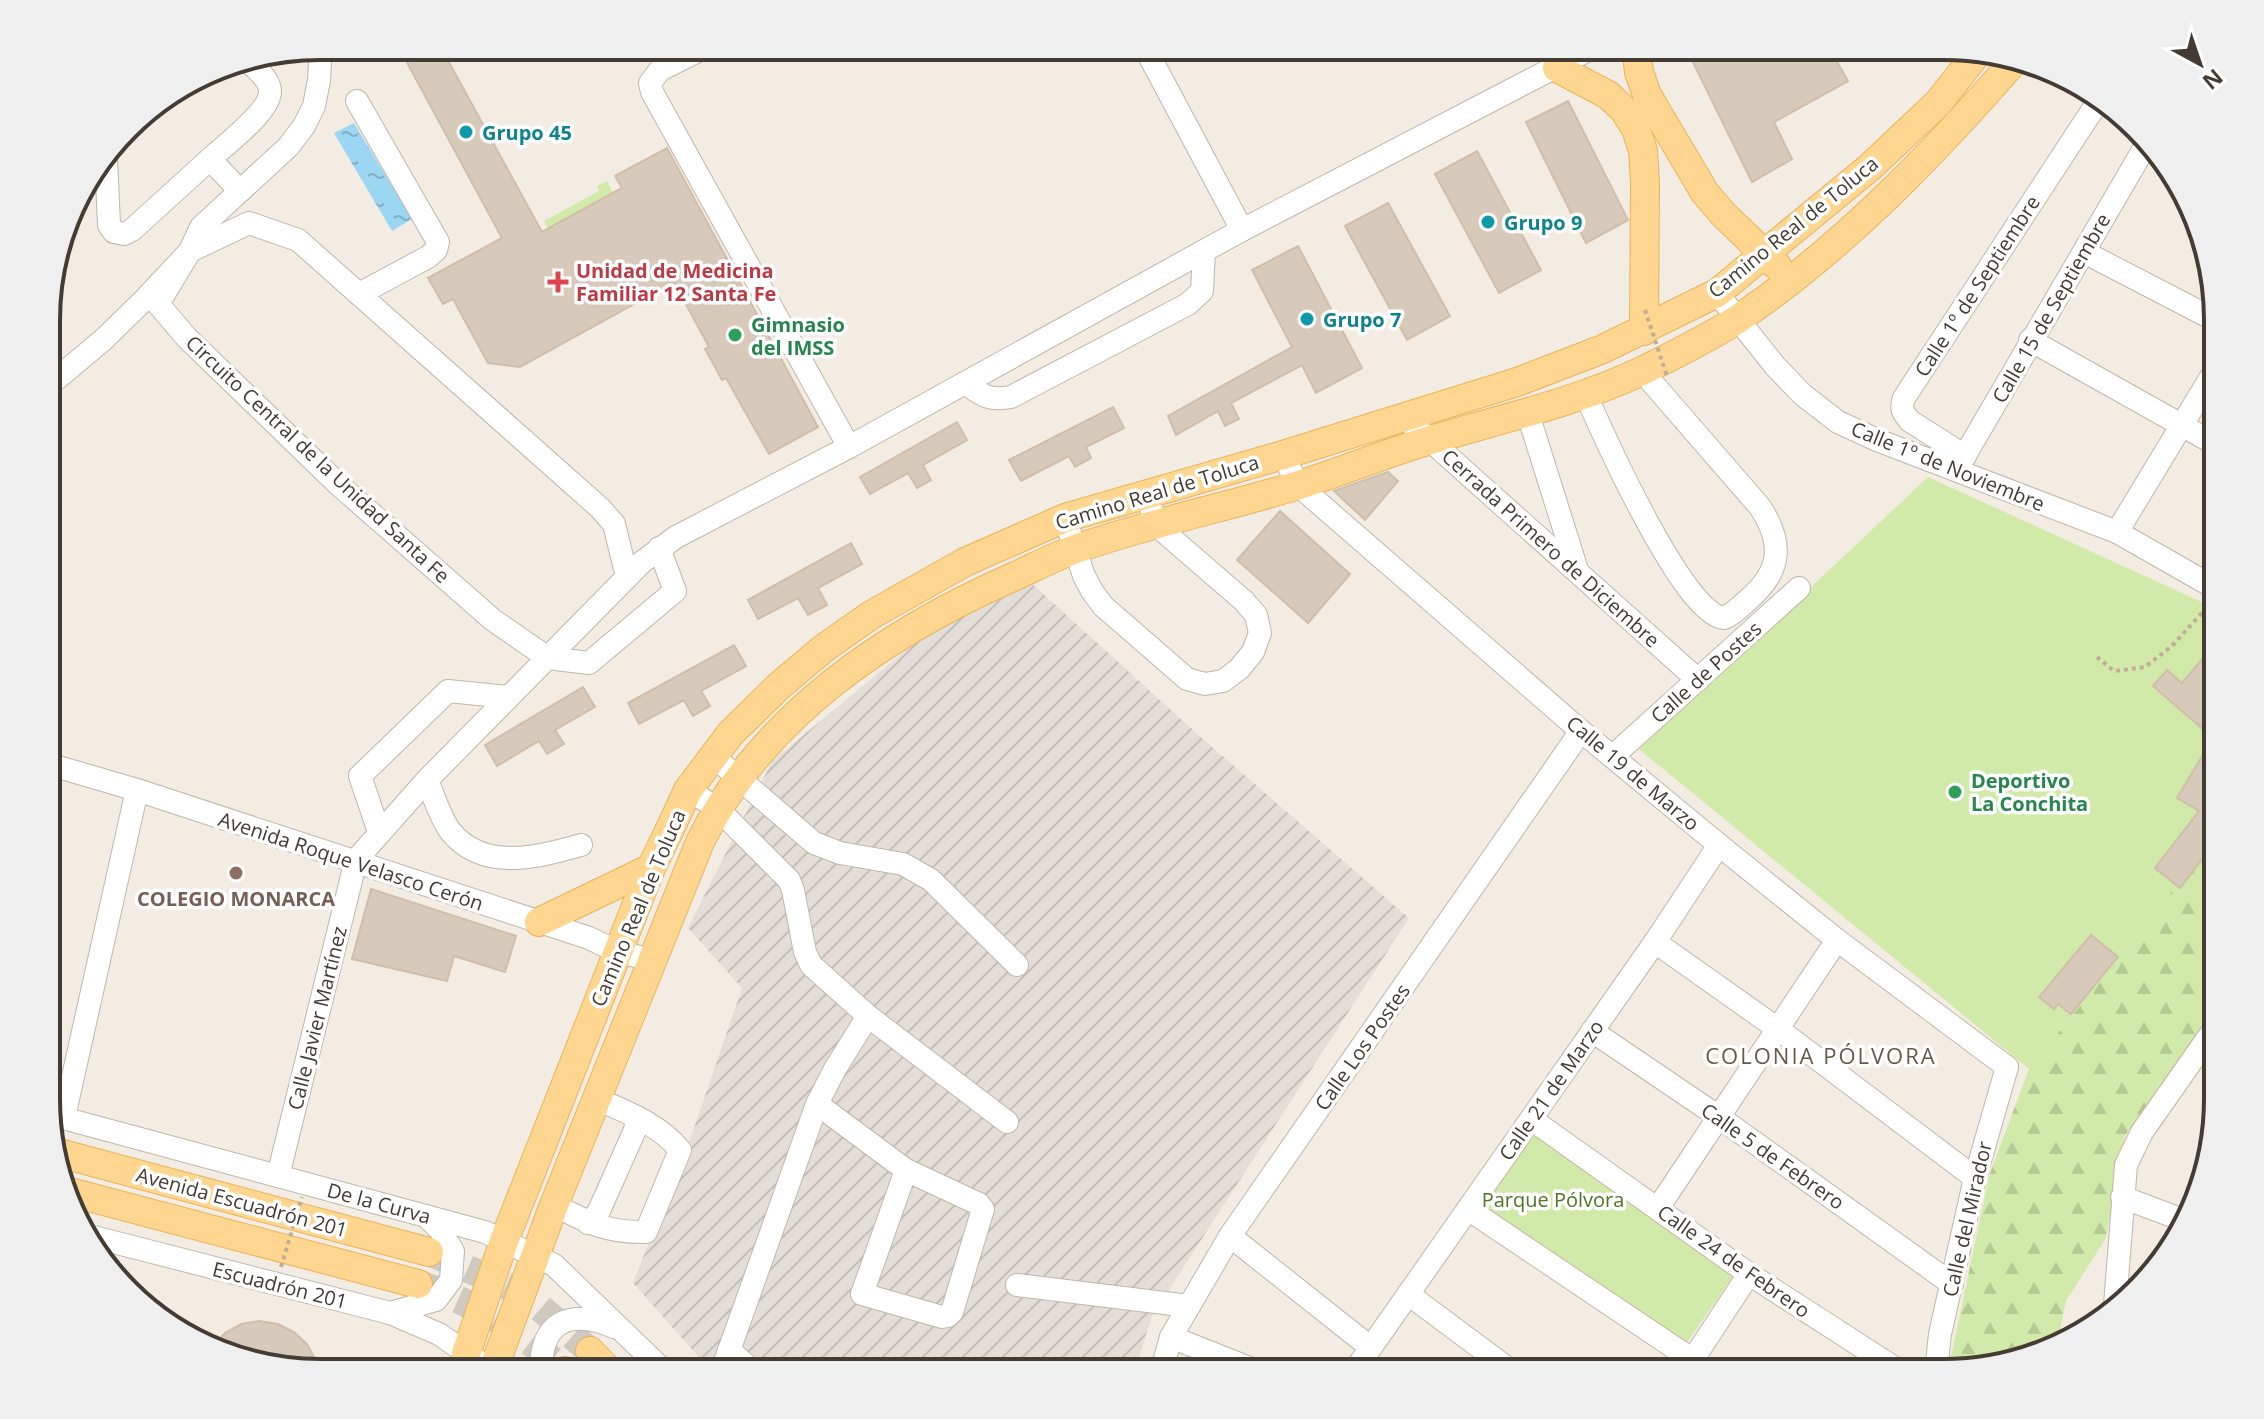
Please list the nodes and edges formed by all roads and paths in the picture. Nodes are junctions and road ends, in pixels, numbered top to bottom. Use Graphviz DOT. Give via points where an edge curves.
graph roads {
  1 [pos="1152,60"];
  2 [pos="1571,60"];
  3 [pos="1638,60"];
  4 [pos="320,61"];
  5 [pos="678,61"];
  6 [pos="1970,62"];
  7 [pos="1557,68"];
  8 [pos="256,69"];
  9 [pos="2008,69"];
  10 [pos="357,101"];
  11 [pos="2094,108"];
  12 [pos="2142,152"];
  13 [pos="210,159"];
  14 [pos="107,173"];
  15 [pos="240,191"];
  16 [pos="1242,230"];
  17 [pos="190,251"];
  18 [pos="1204,251"];
  19 [pos="2084,252"];
  20 [pos="1766,255"];
  21 [pos="1792,279"];
  22 [pos="1717,293"];
  23 [pos="359,294"];
  24 [pos="2203,314"];
  25 [pos="1738,319"];
  26 [pos="1644,320"];
  27 [pos="2030,340"];
  28 [pos="1603,349"];
  29 [pos="1654,373"];
  30 [pos="60,376"];
  31 [pos="965,383"];
  32 [pos="1612,383"];
  33 [pos="2203,391"];
  34 [pos="1585,393"];
  35 [pos="1528,414"];
  36 [pos="1404,417"];
  37 [pos="2183,425"];
  38 [pos="2203,437"];
  39 [pos="1432,440"];
  40 [pos="849,447"];
  41 [pos="1283,455"];
  42 [pos="1961,464"];
  43 [pos="1298,485"];
  44 [pos="1147,494"];
  45 [pos="1065,518"];
  46 [pos="1156,525"];
  47 [pos="2117,532"];
  48 [pos="659,548"];
  49 [pos="1076,549"];
  50 [pos="1577,571"];
  51 [pos="627,577"];
  52 [pos="2203,581"];
  53 [pos="1799,588"];
  54 [pos="2203,612"];
  55 [pos="824,648"];
  56 [pos="2097,657"];
  57 [pos="548,658"];
  58 [pos="844,674"];
  59 [pos="1698,680"];
  60 [pos="508,697"];
  61 [pos="1581,731"];
  62 [pos="1613,756"];
  63 [pos="714,757"];
  64 [pos="60,768"];
  65 [pos="740,777"];
  66 [pos="427,780"];
  67 [pos="137,790"];
  68 [pos="688,790"];
  69 [pos="717,808"];
  70 [pos="379,832"];
  71 [pos="581,845"];
  72 [pos="1719,845"];
  73 [pos="356,860"];
  74 [pos="651,868"];
  75 [pos="539,922"];
  76 [pos="1837,940"];
  77 [pos="1655,942"];
  78 [pos="618,952"];
  79 [pos="653,960"];
  80 [pos="1017,965"];
  81 [pos="868,1016"];
  82 [pos="1778,1029"];
  83 [pos="1592,1031"];
  84 [pos="2203,1063"];
  85 [pos="2007,1067"];
  86 [pos="597,1099"];
  87 [pos="60,1100"];
  88 [pos="817,1104"];
  89 [pos="61,1117"];
  90 [pos="637,1117"];
  91 [pos="1719,1117"];
  92 [pos="1531,1119"];
  93 [pos="1007,1122"];
  94 [pos="67,1155"];
  95 [pos="906,1170"];
  96 [pos="278,1176"];
  97 [pos="1975,1178"];
  98 [pos="78,1194"];
  99 [pos="302,1197"];
  100 [pos="2122,1197"];
  101 [pos="554,1205"];
  102 [pos="1658,1208"];
  103 [pos="1468,1209"];
  104 [pos="426,1216"];
  105 [pos="2175,1217"];
  106 [pos="588,1223"];
  107 [pos="1230,1236"];
  108 [pos="101,1239"];
  109 [pos="504,1241"];
  110 [pos="429,1252"];
  111 [pos="536,1254"];
  112 [pos="281,1267"];
  113 [pos="1749,1274"];
  114 [pos="418,1284"];
  115 [pos="1952,1284"];
  116 [pos="1017,1285"];
  117 [pos="1408,1294"];
  118 [pos="2116,1294"];
  119 [pos="1189,1306"];
  120 [pos="390,1313"];
  121 [pos="626,1332"];
  122 [pos="1171,1337"];
  123 [pos="1370,1347"];
  124 [pos="729,1350"];
  125 [pos="590,1351"];
  126 [pos="1165,1358"];
  127 [pos="1225,1358"];
  128 [pos="1363,1358"];
  129 [pos="1494,1358"];
  130 [pos="1677,1358"];
  131 [pos="1693,1358"];
  132 [pos="1879,1358"];
  133 [pos="1937,1358"];
  134 [pos="455,1359"];
  135 [pos="463,1359"];
  136 [pos="499,1359"];
  137 [pos="550,1359"];
  138 [pos="597,1359"];
  139 [pos="652,1359"];
  140 [pos="726,1359"];
  141 [pos="739,1359"];
  1 -- 16 [label="street"];
  2 -- 7 [label="street"];
  3 -- 20 [label="main road" via="1647,95 1705,193"];
  4 -- 15 [label="street" via="314,106 304,126"];
  5 -- 40 [label="street" via="660,70 650,83 652,92"];
  6 -- 20 [label="main road, Camino Real de Toluca" via="1938,103"];
  7 -- 16 [label="street"];
  7 -- 26 [label="main road" via="1608,95 1636,129 1645,183"];
  8 -- 13 [label="street" via="271,89 263,111"];
  9 -- 21 [label="main road, Camino Real de Toluca" via="1893,190"];
  10 -- 23 [label="street" via="438,242 428,257"];
  11 -- 42 [label="street, Calle 1º de Septiembre" via="1901,406 1910,421"];
  12 -- 19 [label="street, Calle 15 de Septiembre"];
  13 -- 14 [label="street" via="124,234 109,225"];
  13 -- 15 [label="street"];
  15 -- 17 [label="street" via="201,227"];
  16 -- 18 [label="street"];
  17 -- 23 [label="street" via="249,223 298,240"];
  17 -- 30 [label="street"];
  17 -- 57 [label="street, Circuito Central de la Unidad Santa Fe" via="158,304 187,338 339,485 493,620"];
  18 -- 31 [label="street"];
  18 -- 31 [label="street" via="1202,291 1188,304 1011,397 984,397"];
  19 -- 24 [label="street"];
  19 -- 27 [label="street, Calle 15 de Septiembre"];
  20 -- 21 [label="main road"];
  20 -- 22 [label="main road, Camino Real de Toluca"];
  21 -- 25 [label="main road, Camino Real de Toluca"];
  22 -- 25 [label="street, Calle 1º de Noviembre"];
  22 -- 26 [label="main road, Camino Real de Toluca"];
  23 -- 51 [label="street" via="600,508 614,524"];
  25 -- 29 [label="main road, Camino Real de Toluca"];
  25 -- 42 [label="street, Calle 1º de Noviembre" via="1784,376 1838,422"];
  26 -- 28 [label="main road, Camino Real de Toluca"];
  26 -- 29 [label="path, bridge"];
  27 -- 37 [label="street"];
  27 -- 42 [label="street, Calle 15 de Septiembre"];
  28 -- 32 [label="main road"];
  28 -- 36 [label="main road, Camino Real de Toluca"];
  29 -- 32 [label="main road, Camino Real de Toluca"];
  29 -- 34 [label="street" via="1771,524 1775,566 1766,584 1731,615 1711,614 1663,551"];
  31 -- 40 [label="street"];
  32 -- 34 [label="main road, Camino Real de Toluca"];
  33 -- 37 [label="street"];
  34 -- 35 [label="main road, Camino Real de Toluca"];
  35 -- 39 [label="main road, Camino Real de Toluca"];
  35 -- 50 [label="street"];
  36 -- 39 [label="street, Cerrada Primero de Diciembre"];
  36 -- 41 [label="main road, Camino Real de Toluca"];
  37 -- 38 [label="street"];
  37 -- 47 [label="street"];
  39 -- 43 [label="main road, Camino Real de Toluca"];
  39 -- 50 [label="street, Cerrada Primero de Diciembre"];
  40 -- 48 [label="street"];
  41 -- 43 [label="street, Calle 19 de Marzo"];
  41 -- 44 [label="main road, Camino Real de Toluca"];
  42 -- 47 [label="street, Calle 1º de Noviembre"];
  43 -- 46 [label="main road, Camino Real de Toluca"];
  43 -- 61 [label="street, Calle 19 de Marzo"];
  44 -- 45 [label="main road, Camino Real de Toluca"];
  44 -- 46 [label="street"];
  45 -- 49 [label="street"];
  45 -- 55 [label="main road, Camino Real de Toluca" via="965,562"];
  46 -- 49 [label="main road, Camino Real de Toluca"];
  46 -- 49 [label="street" via="1256,615 1260,633 1253,652 1223,681 1187,679 1103,606 1084,576"];
  47 -- 52 [label="street, Calle 1º de Noviembre"];
  48 -- 51 [label="street"];
  48 -- 57 [label="street" via="675,591 589,663"];
  49 -- 58 [label="main road, Camino Real de Toluca" via="968,598"];
  50 -- 59 [label="street, Cerrada Primero de Diciembre"];
  51 -- 57 [label="street"];
  53 -- 59 [label="street, Calle de Postes"];
  54 -- 56 [label="path" via="2145,667 2114,671"];
  55 -- 58 [label="main road"];
  55 -- 63 [label="main road, Camino Real de Toluca" via="731,733"];
  57 -- 60 [label="street"];
  58 -- 65 [label="main road, Camino Real de Toluca" via="756,755"];
  59 -- 62 [label="street, Calle de Postes"];
  60 -- 66 [label="street"];
  60 -- 70 [label="street" via="448,691 360,776"];
  61 -- 62 [label="street, Calle 19 de Marzo"];
  61 -- 107 [label="street, Calle Los Postes"];
  62 -- 72 [label="street, Calle 19 de Marzo"];
  63 -- 65 [label="street"];
  63 -- 68 [label="main road, Camino Real de Toluca"];
  64 -- 67 [label="street, Avenida Roque Velasco Cerón"];
  65 -- 69 [label="main road, Camino Real de Toluca"];
  65 -- 80 [label="street" via="814,843 919,871"];
  66 -- 70 [label="street"];
  66 -- 71 [label="street" via="449,830 470,849 501,859 537,857"];
  67 -- 73 [label="street, Avenida Roque Velasco Cerón"];
  67 -- 87 [label="street"];
  68 -- 69 [label="street"];
  68 -- 74 [label="main road, Camino Real de Toluca"];
  69 -- 79 [label="main road, Camino Real de Toluca"];
  69 -- 81 [label="street" via="789,880 811,965"];
  70 -- 73 [label="street"];
  72 -- 76 [label="street, Calle 19 de Marzo"];
  72 -- 77 [label="street, Calle 21 de Marzo"];
  73 -- 75 [label="street, Avenida Roque Velasco Cerón"];
  73 -- 96 [label="street, Calle Javier Martínez"];
  74 -- 75 [label="main road"];
  74 -- 78 [label="main road, Camino Real de Toluca"];
  75 -- 78 [label="street, Avenida Roque Velasco Cerón"];
  76 -- 82 [label="street"];
  76 -- 85 [label="street, Calle 19 de Marzo"];
  77 -- 82 [label="street"];
  77 -- 83 [label="street, Calle 21 de Marzo"];
  78 -- 79 [label="street, Avenida Roque Velasco Cerón"];
  78 -- 109 [label="main road, Camino Real de Toluca"];
  79 -- 86 [label="main road, Camino Real de Toluca"];
  81 -- 88 [label="street"];
  81 -- 93 [label="street"];
  82 -- 91 [label="street"];
  82 -- 97 [label="street"];
  83 -- 91 [label="street, Calle 5 de Febrero"];
  83 -- 92 [label="street, Calle 21 de Marzo"];
  84 -- 100 [label="street" via="2133,1148"];
  85 -- 97 [label="street, Calle del Mirador"];
  86 -- 90 [label="street"];
  86 -- 101 [label="main road, Camino Real de Toluca"];
  88 -- 95 [label="street"];
  88 -- 124 [label="street"];
  89 -- 96 [label="street, De la Curva"];
  90 -- 106 [label="street" via="598,1213"];
  90 -- 106 [label="street" via="680,1150 646,1232 618,1232"];
  91 -- 102 [label="street"];
  91 -- 115 [label="street, Calle 5 de Febrero"];
  92 -- 102 [label="street, Calle 24 de Febrero"];
  92 -- 103 [label="street, Calle 21 de Marzo"];
  94 -- 110 [label="main road, Avenida Escuadrón 201"];
  95 -- 95 [label="street" via="983,1209 948,1316 862,1294"];
  96 -- 104 [label="street, De la Curva"];
  97 -- 115 [label="street, Calle del Mirador"];
  98 -- 114 [label="main road, Avenida Escuadrón 201"];
  99 -- 112 [label="path, bridge"];
  100 -- 105 [label="street"];
  100 -- 118 [label="street"];
  101 -- 106 [label="street"];
  101 -- 111 [label="main road, Camino Real de Toluca"];
  102 -- 113 [label="street, Calle 24 de Febrero"];
  103 -- 117 [label="street, Calle 21 de Marzo"];
  103 -- 130 [label="street"];
  104 -- 109 [label="street, De la Curva"];
  104 -- 120 [label="street" via="453,1251 451,1280 436,1300"];
  107 -- 119 [label="street, Calle Los Postes"];
  107 -- 123 [label="street"];
  108 -- 120 [label="street, Escuadrón 201"];
  109 -- 111 [label="street, De la Curva"];
  109 -- 135 [label="main road, Camino Real de Toluca"];
  111 -- 121 [label="street, De la Curva"];
  111 -- 136 [label="main road, Camino Real de Toluca"];
  113 -- 131 [label="street"];
  113 -- 132 [label="street, Calle 24 de Febrero"];
  115 -- 133 [label="street, Calle del Mirador"];
  116 -- 119 [label="street"];
  117 -- 123 [label="street, Calle 21 de Marzo"];
  117 -- 129 [label="street"];
  119 -- 122 [label="street, Calle Los Postes"];
  120 -- 134 [label="street, Escuadrón 201" via="439,1334"];
  121 -- 137 [label="street" via="593,1318 570,1319 551,1332 543,1346"];
  121 -- 139 [label="street, De la Curva"];
  122 -- 126 [label="street, Calle Los Postes"];
  122 -- 127 [label="street"];
  123 -- 128 [label="street, Calle 21 de Marzo"];
  124 -- 140 [label="street"];
  124 -- 141 [label="street"];
  125 -- 138 [label="main road"];
}
